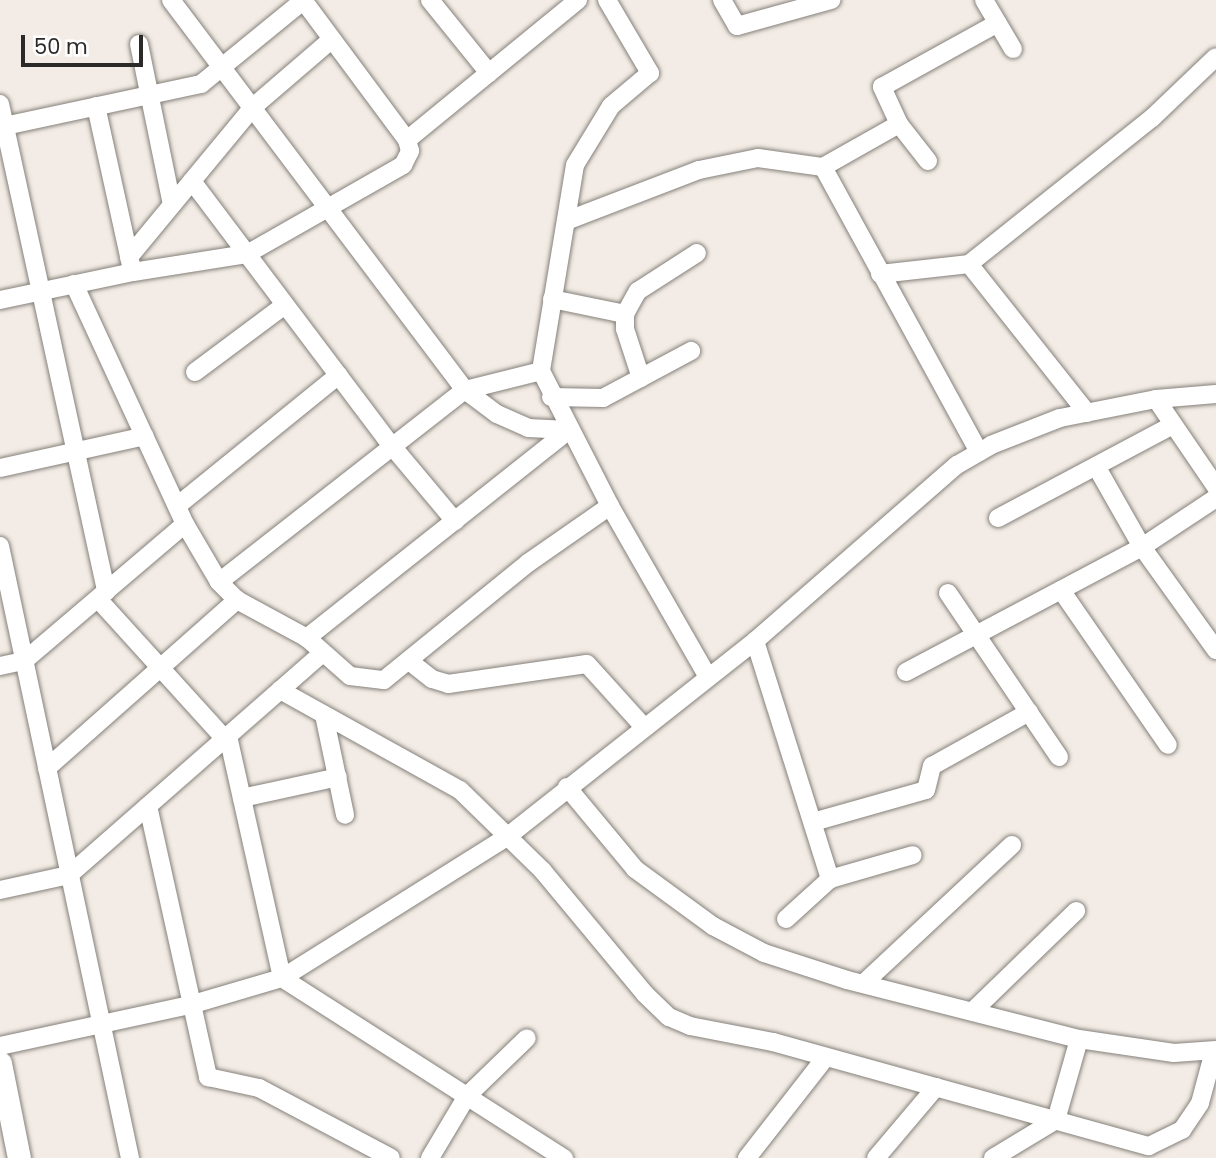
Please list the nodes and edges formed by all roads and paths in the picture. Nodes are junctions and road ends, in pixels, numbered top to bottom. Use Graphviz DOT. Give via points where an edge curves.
graph roads {
  1 [pos="171,0"];
  2 [pos="304,0"];
  3 [pos="430,0"];
  4 [pos="578,0"];
  5 [pos="607,0"];
  6 [pos="722,0"];
  7 [pos="984,0"];
  8 [pos="824,1"];
  9 [pos="998,23"];
  10 [pos="332,39"];
  11 [pos="139,44"];
  12 [pos="1013,49"];
  13 [pos="1216,57"];
  14 [pos="223,67"];
  15 [pos="489,73"];
  16 [pos="150,95"];
  17 [pos="0,104"];
  18 [pos="96,106"];
  19 [pos="253,107"];
  20 [pos="899,124"];
  21 [pos="2,126"];
  22 [pos="407,140"];
  23 [pos="928,161"];
  24 [pos="823,167"];
  25 [pos="192,181"];
  26 [pos="172,205"];
  27 [pos="332,209"];
  28 [pos="566,221"];
  29 [pos="697,253"];
  30 [pos="247,254"];
  31 [pos="969,264"];
  32 [pos="131,265"];
  33 [pos="880,274"];
  34 [pos="74,284"];
  35 [pos="41,291"];
  36 [pos="552,299"];
  37 [pos="0,300"];
  38 [pos="285,305"];
  39 [pos="625,314"];
  40 [pos="691,351"];
  41 [pos="541,371"];
  42 [pos="195,372"];
  43 [pos="339,375"];
  44 [pos="642,378"];
  45 [pos="465,390"];
  46 [pos="1216,394"];
  47 [pos="551,397"];
  48 [pos="1156,399"];
  49 [pos="1087,413"];
  50 [pos="1173,425"];
  51 [pos="569,430"];
  52 [pos="145,436"];
  53 [pos="392,446"];
  54 [pos="75,451"];
  55 [pos="979,452"];
  56 [pos="1096,466"];
  57 [pos="0,468"];
  58 [pos="1216,487"];
  59 [pos="1216,498"];
  60 [pos="177,506"];
  61 [pos="610,506"];
  62 [pos="998,518"];
  63 [pos="455,520"];
  64 [pos="186,524"];
  65 [pos="0,546"];
  66 [pos="1142,547"];
  67 [pos="219,582"];
  68 [pos="1061,590"];
  69 [pos="948,593"];
  70 [pos="102,595"];
  71 [pos="237,600"];
  72 [pos="977,635"];
  73 [pos="307,638"];
  74 [pos="755,641"];
  75 [pos="1216,649"];
  76 [pos="323,653"];
  77 [pos="24,661"];
  78 [pos="408,661"];
  79 [pos="0,666"];
  80 [pos="160,667"];
  81 [pos="906,672"];
  82 [pos="708,677"];
  83 [pos="280,690"];
  84 [pos="1029,712"];
  85 [pos="324,715"];
  86 [pos="644,727"];
  87 [pos="226,737"];
  88 [pos="1168,746"];
  89 [pos="1059,757"];
  90 [pos="47,768"];
  91 [pos="338,777"];
  92 [pos="567,787"];
  93 [pos="242,798"];
  94 [pos="148,806"];
  95 [pos="345,815"];
  96 [pos="813,822"];
  97 [pos="508,836"];
  98 [pos="1012,845"];
  99 [pos="913,855"];
  100 [pos="69,875"];
  101 [pos="830,879"];
  102 [pos="0,890"];
  103 [pos="1076,911"];
  104 [pos="786,919"];
  105 [pos="282,978"];
  106 [pos="865,982"];
  107 [pos="190,1005"];
  108 [pos="975,1009"];
  109 [pos="102,1024"];
  110 [pos="527,1038"];
  111 [pos="1080,1039"];
  112 [pos="0,1046"];
  113 [pos="1215,1051"];
  114 [pos="826,1057"];
  115 [pos="0,1066"];
  116 [pos="936,1087"];
  117 [pos="467,1096"];
  118 [pos="1056,1120"];
  119 [pos="19,1158"];
  120 [pos="130,1158"];
  121 [pos="391,1158"];
  122 [pos="429,1158"];
  123 [pos="564,1158"];
  124 [pos="747,1158"];
  125 [pos="876,1158"];
  126 [pos="993,1158"];
  1 -- 14 [label="street"];
  2 -- 10 [label="street"];
  2 -- 14 [label="street"];
  3 -- 15 [label="street"];
  4 -- 15 [label="street"];
  5 -- 28 [label="street" via="650,73 611,106 575,165"];
  6 -- 8 [label="street" via="737,26"];
  7 -- 9 [label="street"];
  9 -- 12 [label="street"];
  9 -- 20 [label="street" via="882,87"];
  10 -- 19 [label="street"];
  10 -- 22 [label="street"];
  11 -- 16 [label="street"];
  13 -- 31 [label="street" via="1152,118"];
  14 -- 16 [label="street" via="201,84"];
  14 -- 19 [label="street"];
  15 -- 22 [label="street"];
  16 -- 18 [label="street"];
  16 -- 26 [label="street"];
  17 -- 21 [label="street"];
  18 -- 21 [label="street"];
  18 -- 32 [label="street"];
  19 -- 25 [label="street"];
  19 -- 27 [label="street"];
  20 -- 23 [label="street"];
  20 -- 24 [label="street"];
  21 -- 35 [label="street"];
  22 -- 27 [label="street" via="410,151 403,165"];
  24 -- 28 [label="street" via="758,158 699,170"];
  24 -- 33 [label="street"];
  25 -- 26 [label="street"];
  25 -- 30 [label="street"];
  26 -- 32 [label="street"];
  27 -- 30 [label="street"];
  27 -- 45 [label="street"];
  28 -- 36 [label="street"];
  29 -- 39 [label="street" via="638,291"];
  30 -- 32 [label="street"];
  30 -- 38 [label="street"];
  31 -- 33 [label="street"];
  31 -- 49 [label="street"];
  32 -- 34 [label="street"];
  33 -- 55 [label="street"];
  34 -- 35 [label="street"];
  34 -- 52 [label="street"];
  35 -- 37 [label="street"];
  35 -- 54 [label="street"];
  36 -- 39 [label="street"];
  36 -- 41 [label="street"];
  38 -- 42 [label="street"];
  38 -- 43 [label="street"];
  39 -- 44 [label="street" via="625,329"];
  40 -- 44 [label="street"];
  41 -- 45 [label="street"];
  41 -- 47 [label="street"];
  43 -- 53 [label="street"];
  43 -- 60 [label="street"];
  44 -- 47 [label="street" via="603,398"];
  45 -- 51 [label="street" via="497,414 528,428"];
  45 -- 53 [label="street"];
  46 -- 48 [label="street"];
  47 -- 51 [label="street"];
  48 -- 49 [label="street"];
  48 -- 50 [label="street"];
  49 -- 55 [label="street" via="1060,418"];
  50 -- 56 [label="street"];
  50 -- 58 [label="street"];
  51 -- 61 [label="street"];
  51 -- 63 [label="street"];
  52 -- 54 [label="street"];
  52 -- 60 [label="street"];
  53 -- 63 [label="street"];
  53 -- 67 [label="street"];
  54 -- 57 [label="street"];
  54 -- 70 [label="street"];
  55 -- 74 [label="street" via="893,517"];
  56 -- 62 [label="street"];
  56 -- 66 [label="street"];
  59 -- 66 [label="street"];
  60 -- 64 [label="street"];
  61 -- 78 [label="street" via="528,564"];
  61 -- 82 [label="street"];
  63 -- 73 [label="street"];
  64 -- 67 [label="street"];
  64 -- 70 [label="street"];
  65 -- 77 [label="street"];
  66 -- 68 [label="street"];
  66 -- 75 [label="street"];
  67 -- 71 [label="street"];
  68 -- 72 [label="street"];
  68 -- 88 [label="street"];
  69 -- 72 [label="street"];
  70 -- 77 [label="street"];
  70 -- 80 [label="street"];
  71 -- 73 [label="street"];
  71 -- 80 [label="street"];
  72 -- 81 [label="street"];
  72 -- 84 [label="street"];
  73 -- 76 [label="street"];
  74 -- 82 [label="street"];
  74 -- 96 [label="street"];
  76 -- 78 [label="street" via="350,676 384,680"];
  76 -- 83 [label="street"];
  77 -- 79 [label="street"];
  77 -- 90 [label="street"];
  78 -- 86 [label="street" via="432,679 448,684 587,664"];
  80 -- 87 [label="street"];
  80 -- 90 [label="street"];
  82 -- 86 [label="street"];
  83 -- 85 [label="street"];
  83 -- 87 [label="street"];
  84 -- 89 [label="street"];
  84 -- 96 [label="street" via="932,766 926,790"];
  85 -- 91 [label="street"];
  85 -- 97 [label="street" via="460,790"];
  86 -- 92 [label="street"];
  87 -- 93 [label="street"];
  87 -- 94 [label="street"];
  90 -- 100 [label="street"];
  91 -- 93 [label="street"];
  91 -- 95 [label="street"];
  92 -- 97 [label="street"];
  92 -- 106 [label="street" via="635,869 713,926 764,953"];
  93 -- 105 [label="street"];
  94 -- 100 [label="street"];
  94 -- 107 [label="street"];
  96 -- 101 [label="street"];
  97 -- 105 [label="street"];
  97 -- 114 [label="street" via="669,1017 690,1026"];
  98 -- 106 [label="street"];
  99 -- 101 [label="street"];
  100 -- 102 [label="street"];
  100 -- 109 [label="street"];
  101 -- 104 [label="street"];
  103 -- 108 [label="street"];
  105 -- 107 [label="street"];
  105 -- 117 [label="street"];
  106 -- 108 [label="street"];
  107 -- 109 [label="street"];
  107 -- 121 [label="street" via="208,1077 259,1088"];
  108 -- 111 [label="street"];
  109 -- 112 [label="street"];
  109 -- 120 [label="street"];
  110 -- 117 [label="street"];
  111 -- 113 [label="street" via="1174,1054"];
  111 -- 118 [label="street"];
  113 -- 118 [label="street" via="1200,1103 1182,1130 1149,1146"];
  114 -- 116 [label="street"];
  114 -- 124 [label="street"];
  115 -- 119 [label="street"];
  116 -- 118 [label="street"];
  116 -- 125 [label="street"];
  117 -- 122 [label="street"];
  117 -- 123 [label="street"];
  118 -- 126 [label="street"];
}
